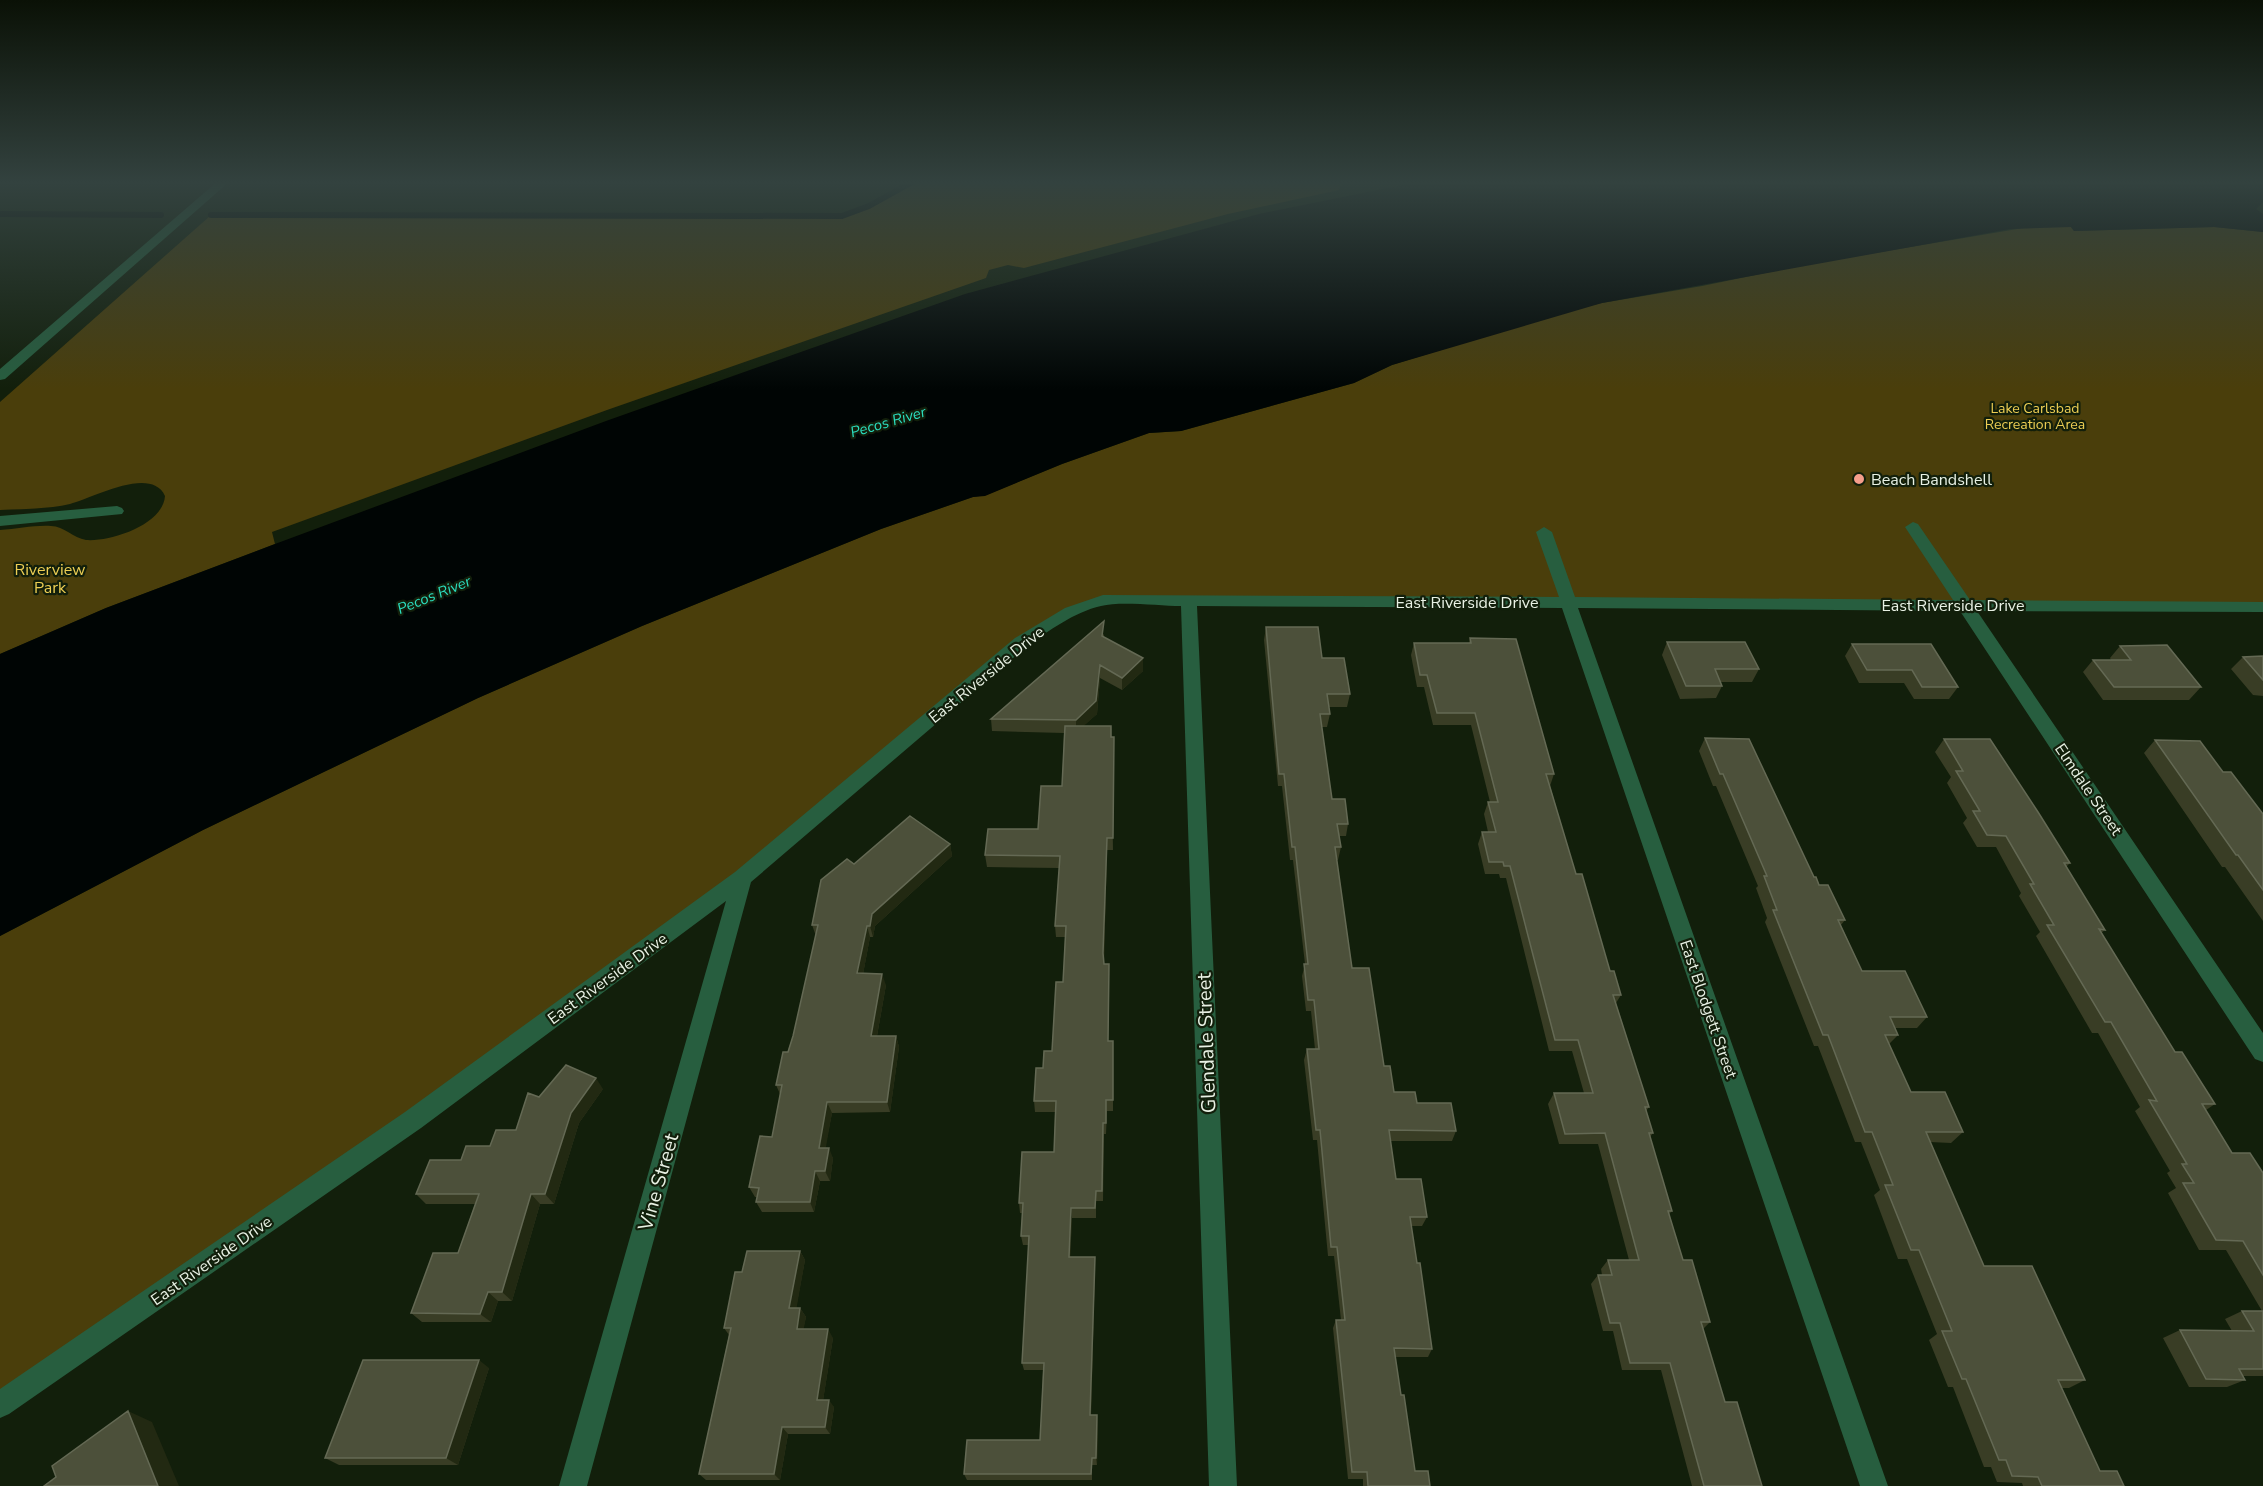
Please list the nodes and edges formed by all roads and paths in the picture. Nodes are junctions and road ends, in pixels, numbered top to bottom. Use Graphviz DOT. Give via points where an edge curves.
graph roads {
  1 [pos="145,250"];
  2 [pos="0,376"];
  3 [pos="117,511"];
  4 [pos="0,521"];
  5 [pos="1913,527"];
  6 [pos="1544,532"];
  7 [pos="1190,600"];
  8 [pos="1569,602"];
  9 [pos="1966,605"];
  10 [pos="2263,607"];
  11 [pos="742,878"];
  12 [pos="2263,1052"];
  13 [pos="0,1405"];
  14 [pos="573,1486"];
  15 [pos="1223,1486"];
  16 [pos="1874,1486"];
  1 -- 2 [label="street"];
  3 -- 4 [label="street"];
  5 -- 9 [label="street, Elmdale Street"];
  6 -- 8 [label="street, East Blodgett Street"];
  7 -- 8 [label="street, East Riverside Drive"];
  7 -- 11 [label="street, East Riverside Drive" via="1103,600 1040,628"];
  7 -- 15 [label="street, Glendale Street"];
  8 -- 9 [label="street, East Riverside Drive"];
  8 -- 16 [label="street, East Blodgett Street"];
  9 -- 10 [label="street, East Riverside Drive"];
  9 -- 12 [label="street, Elmdale Street"];
  11 -- 13 [label="street, East Riverside Drive" via="413,1120"];
  11 -- 14 [label="street, Vine Street"];
}
